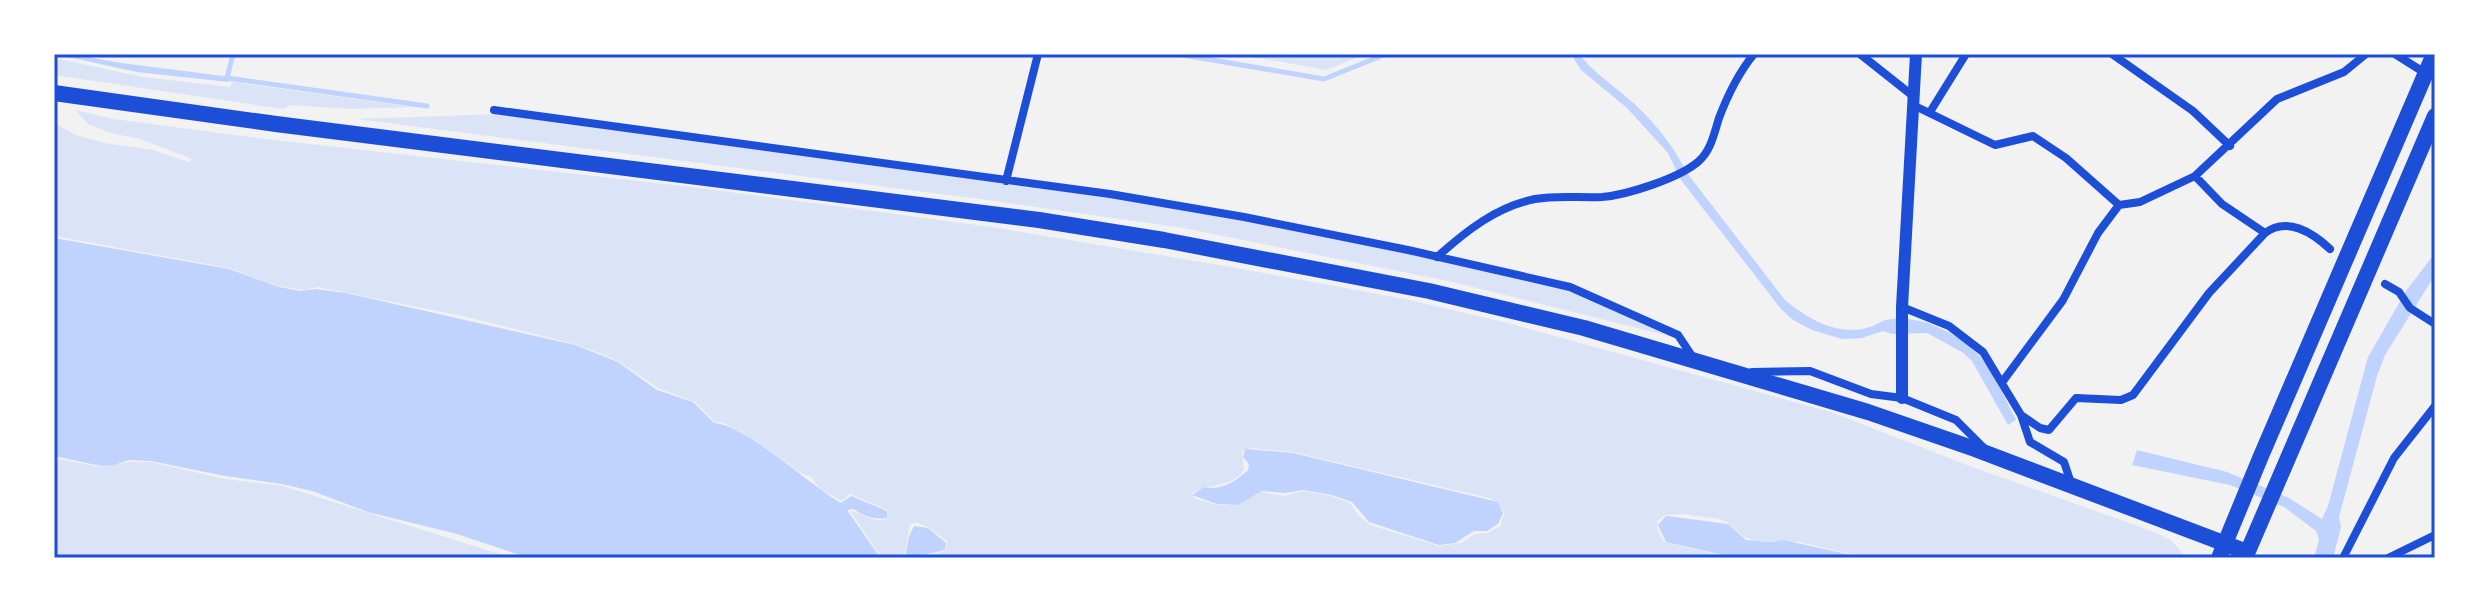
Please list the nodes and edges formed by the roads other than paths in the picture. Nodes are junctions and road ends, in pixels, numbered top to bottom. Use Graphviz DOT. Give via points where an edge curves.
graph roads {
  1 [pos="1038,54"];
  2 [pos="1754,54"];
  3 [pos="1860,54"];
  4 [pos="1916,54"];
  5 [pos="1966,54"];
  6 [pos="2112,54"];
  7 [pos="2366,54"];
  8 [pos="2395,54"];
  9 [pos="2434,54"];
  10 [pos="2425,73"];
  11 [pos="54,93"];
  12 [pos="1913,101"];
  13 [pos="494,110"];
  14 [pos="1930,112"];
  15 [pos="2435,116"];
  16 [pos="2230,146"];
  17 [pos="2195,176"];
  18 [pos="1006,181"];
  19 [pos="2119,205"];
  20 [pos="2265,233"];
  21 [pos="2330,249"];
  22 [pos="1437,257"];
  23 [pos="2385,284"];
  24 [pos="1902,307"];
  25 [pos="2435,324"];
  26 [pos="1694,360"];
  27 [pos="1734,373"];
  28 [pos="2003,381"];
  29 [pos="1902,398"];
  30 [pos="2435,406"];
  31 [pos="2021,415"];
  32 [pos="1992,456"];
  33 [pos="2072,486"];
  34 [pos="2435,535"];
  35 [pos="2222,551"];
  36 [pos="2246,555"];
  37 [pos="2343,558"];
  38 [pos="2388,558"];
  1 -- 18 [label="street"];
  2 -- 22 [label="street" via="1720,115 1708,151 1689,168 1623,193 1537,199 1501,210"];
  3 -- 12 [label="street"];
  4 -- 12 [label="street"];
  5 -- 14 [label="street"];
  6 -- 16 [label="street" via="2193,111"];
  7 -- 16 [label="street" via="2344,72 2277,99"];
  8 -- 10 [label="street"];
  9 -- 10 [label="main road"];
  10 -- 35 [label="main road"];
  11 -- 26 [label="main road" via="1148,237 1498,306"];
  12 -- 14 [label="street"];
  12 -- 24 [label="street"];
  13 -- 18 [label="street"];
  14 -- 19 [label="street" via="1995,145 2033,136"];
  15 -- 36 [label="main road"];
  16 -- 17 [label="street"];
  17 -- 19 [label="street" via="2140,202"];
  17 -- 20 [label="street" via="2222,204"];
  18 -- 22 [label="street" via="1244,217"];
  19 -- 28 [label="street" via="2063,300"];
  20 -- 21 [label="street" via="2291,227 2317,237"];
  20 -- 31 [label="street" via="2209,293 2133,395 2121,400 2076,398 2049,430"];
  22 -- 26 [label="street" via="1570,287 1678,335"];
  23 -- 25 [label="street"];
  24 -- 28 [label="street" via="1949,326 1974,343"];
  24 -- 29 [label="street"];
  26 -- 27 [label="main road"];
  27 -- 29 [label="street" via="1810,371 1871,394"];
  27 -- 32 [label="main road"];
  28 -- 31 [label="street"];
  29 -- 32 [label="street" via="1956,420"];
  30 -- 37 [label="street" via="2394,458"];
  31 -- 33 [label="street" via="2030,442 2064,462"];
  32 -- 33 [label="main road"];
  33 -- 35 [label="main road"];
  34 -- 38 [label="street"];
  35 -- 36 [label="main road"];
}
